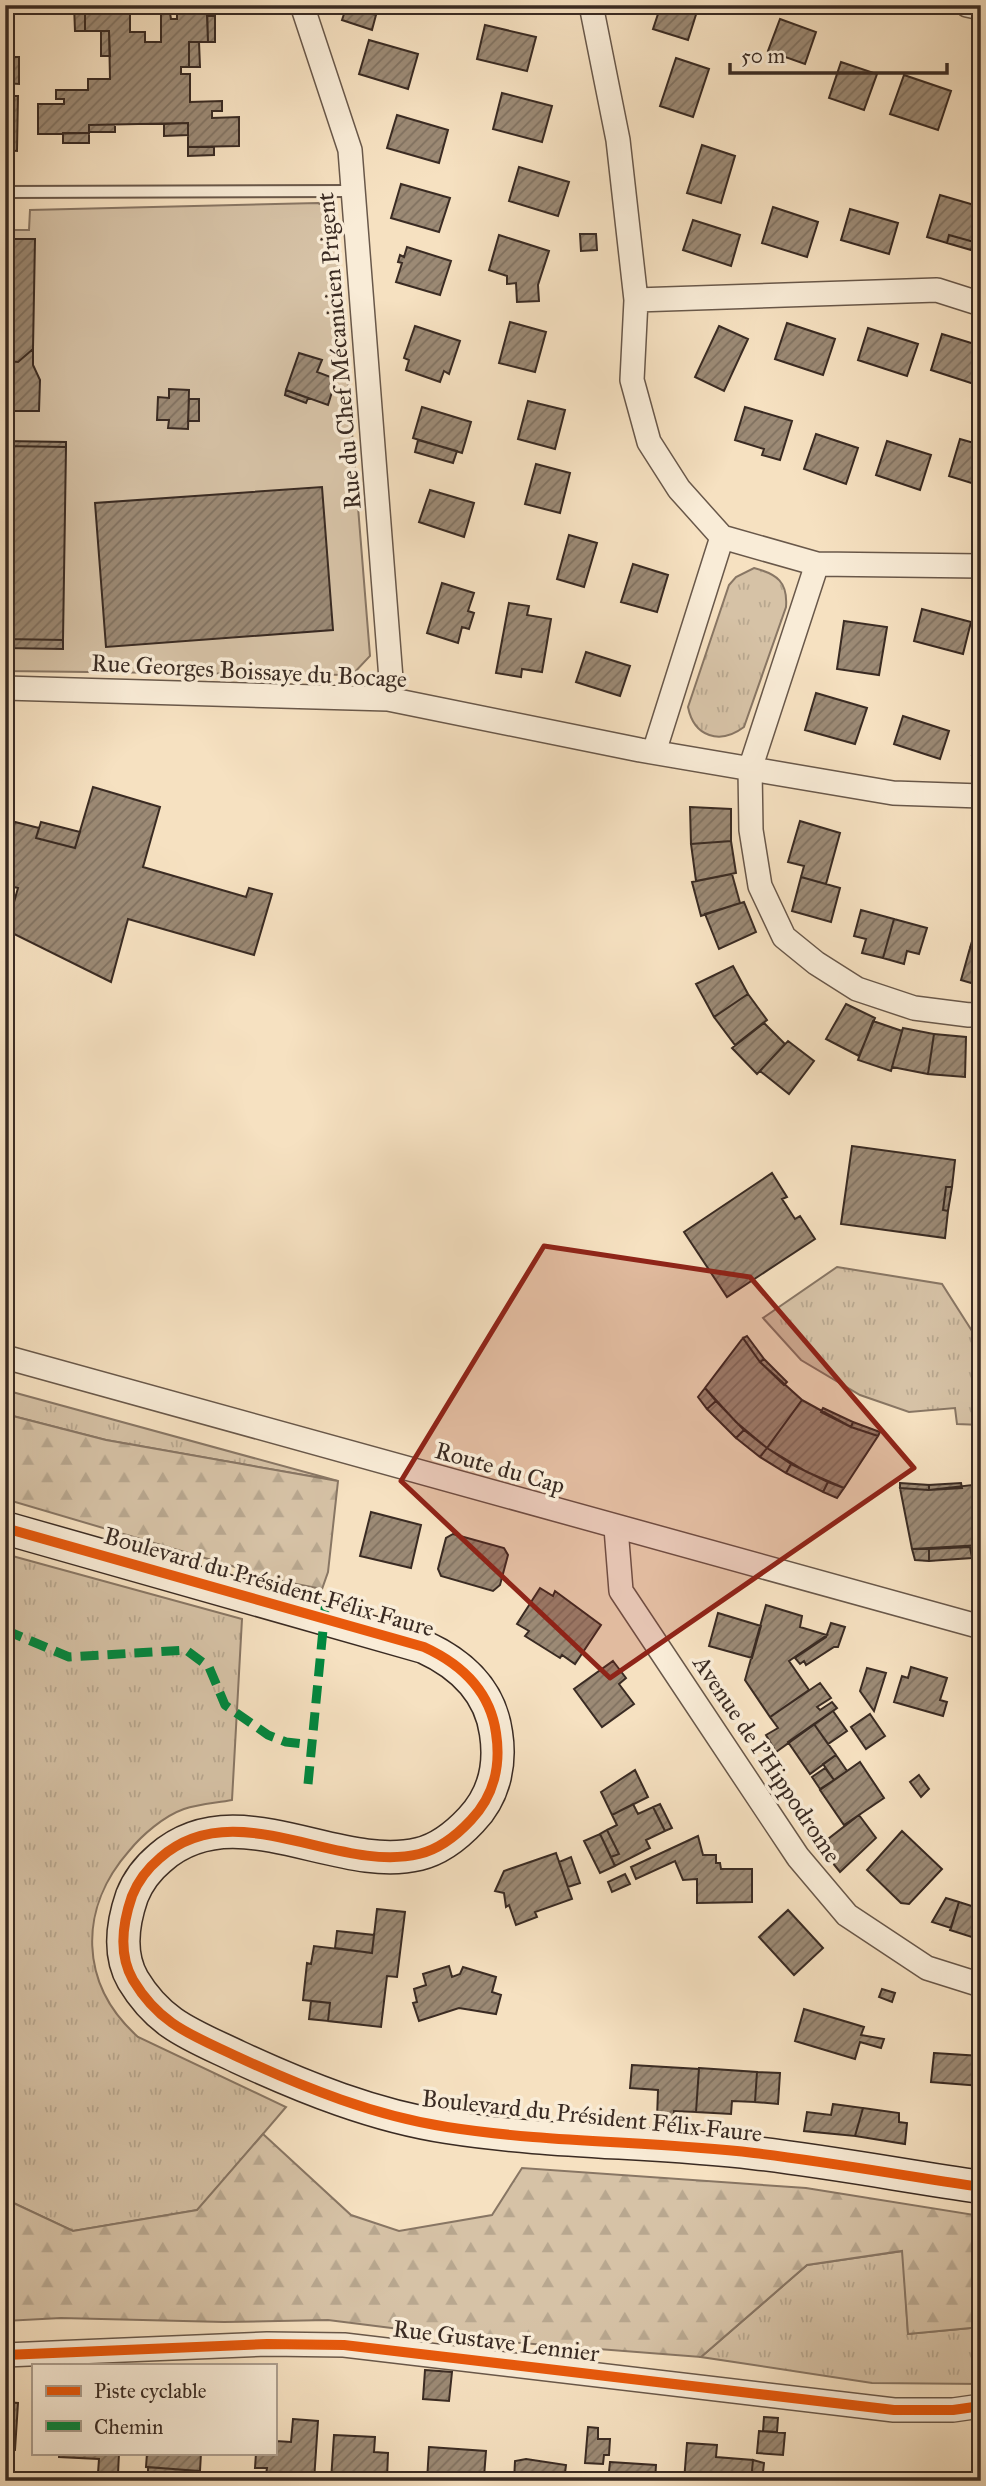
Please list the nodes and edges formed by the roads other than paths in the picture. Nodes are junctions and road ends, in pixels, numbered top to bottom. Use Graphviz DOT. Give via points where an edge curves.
graph roads {
  1 [pos="302,5"];
  2 [pos="591,5"];
  3 [pos="967,5"];
  4 [pos="981,8"];
  5 [pos="353,191"];
  6 [pos="5,192"];
  7 [pos="636,300"];
  8 [pos="981,304"];
  9 [pos="722,537"];
  10 [pos="817,564"];
  11 [pos="981,566"];
  12 [pos="5,688"];
  13 [pos="388,699"];
  14 [pos="654,752"];
  15 [pos="750,769"];
  16 [pos="981,796"];
  17 [pos="981,1014"];
  18 [pos="5,1357"];
  19 [pos="5,1528"];
  20 [pos="616,1528"];
  21 [pos="981,1627"];
  22 [pos="981,1985"];
  23 [pos="981,2187"];
  24 [pos="5,2355"];
  25 [pos="981,2406"];
  1 -- 5 [label="street, Rue du Chef Mécanicien Prigent" via="349,150"];
  2 -- 7 [label="street" via="618,140"];
  3 -- 4 [label="street"];
  5 -- 6 [label="lane"];
  5 -- 13 [label="street, Rue du Chef Mécanicien Prigent" via="390,665"];
  7 -- 8 [label="street" via="937,290"];
  7 -- 9 [label="street" via="632,380 649,442 679,489"];
  9 -- 10 [label="street"];
  9 -- 14 [label="street"];
  10 -- 11 [label="street"];
  10 -- 15 [label="street"];
  12 -- 13 [label="street, Rue Georges Boissaye du Bocage"];
  13 -- 14 [label="street, Rue Georges Boissaye du Bocage"];
  14 -- 15 [label="street, Rue Georges Boissaye du Bocage"];
  15 -- 16 [label="street, Rue Georges Boissaye du Bocage" via="894,793"];
  15 -- 17 [label="street" via="751,830 760,887 784,937 857,989 914,1008"];
  18 -- 20 [label="street, Route du Cap"];
  19 -- 23 [label="street, Boulevard du Président Félix Faure" via="424,1647 474,1681 495,1721 498,1766 491,1791 477,1814 441,1846 420,1854 385,1857 239,1832 213,1832 189,1838 151,1866 128,1906 124,1948 129,1972 147,2003 172,2026 281,2077 377,2112 446,2127 754,2153"];
  20 -- 21 [label="street, Route du Cap"];
  20 -- 22 [label="street, Avenue de l'Hippodrome" via="621,1591 798,1857 847,1915 927,1968"];
  24 -- 25 [label="street, Rue Gustave Lennier" via="344,2345 894,2410"];
}
